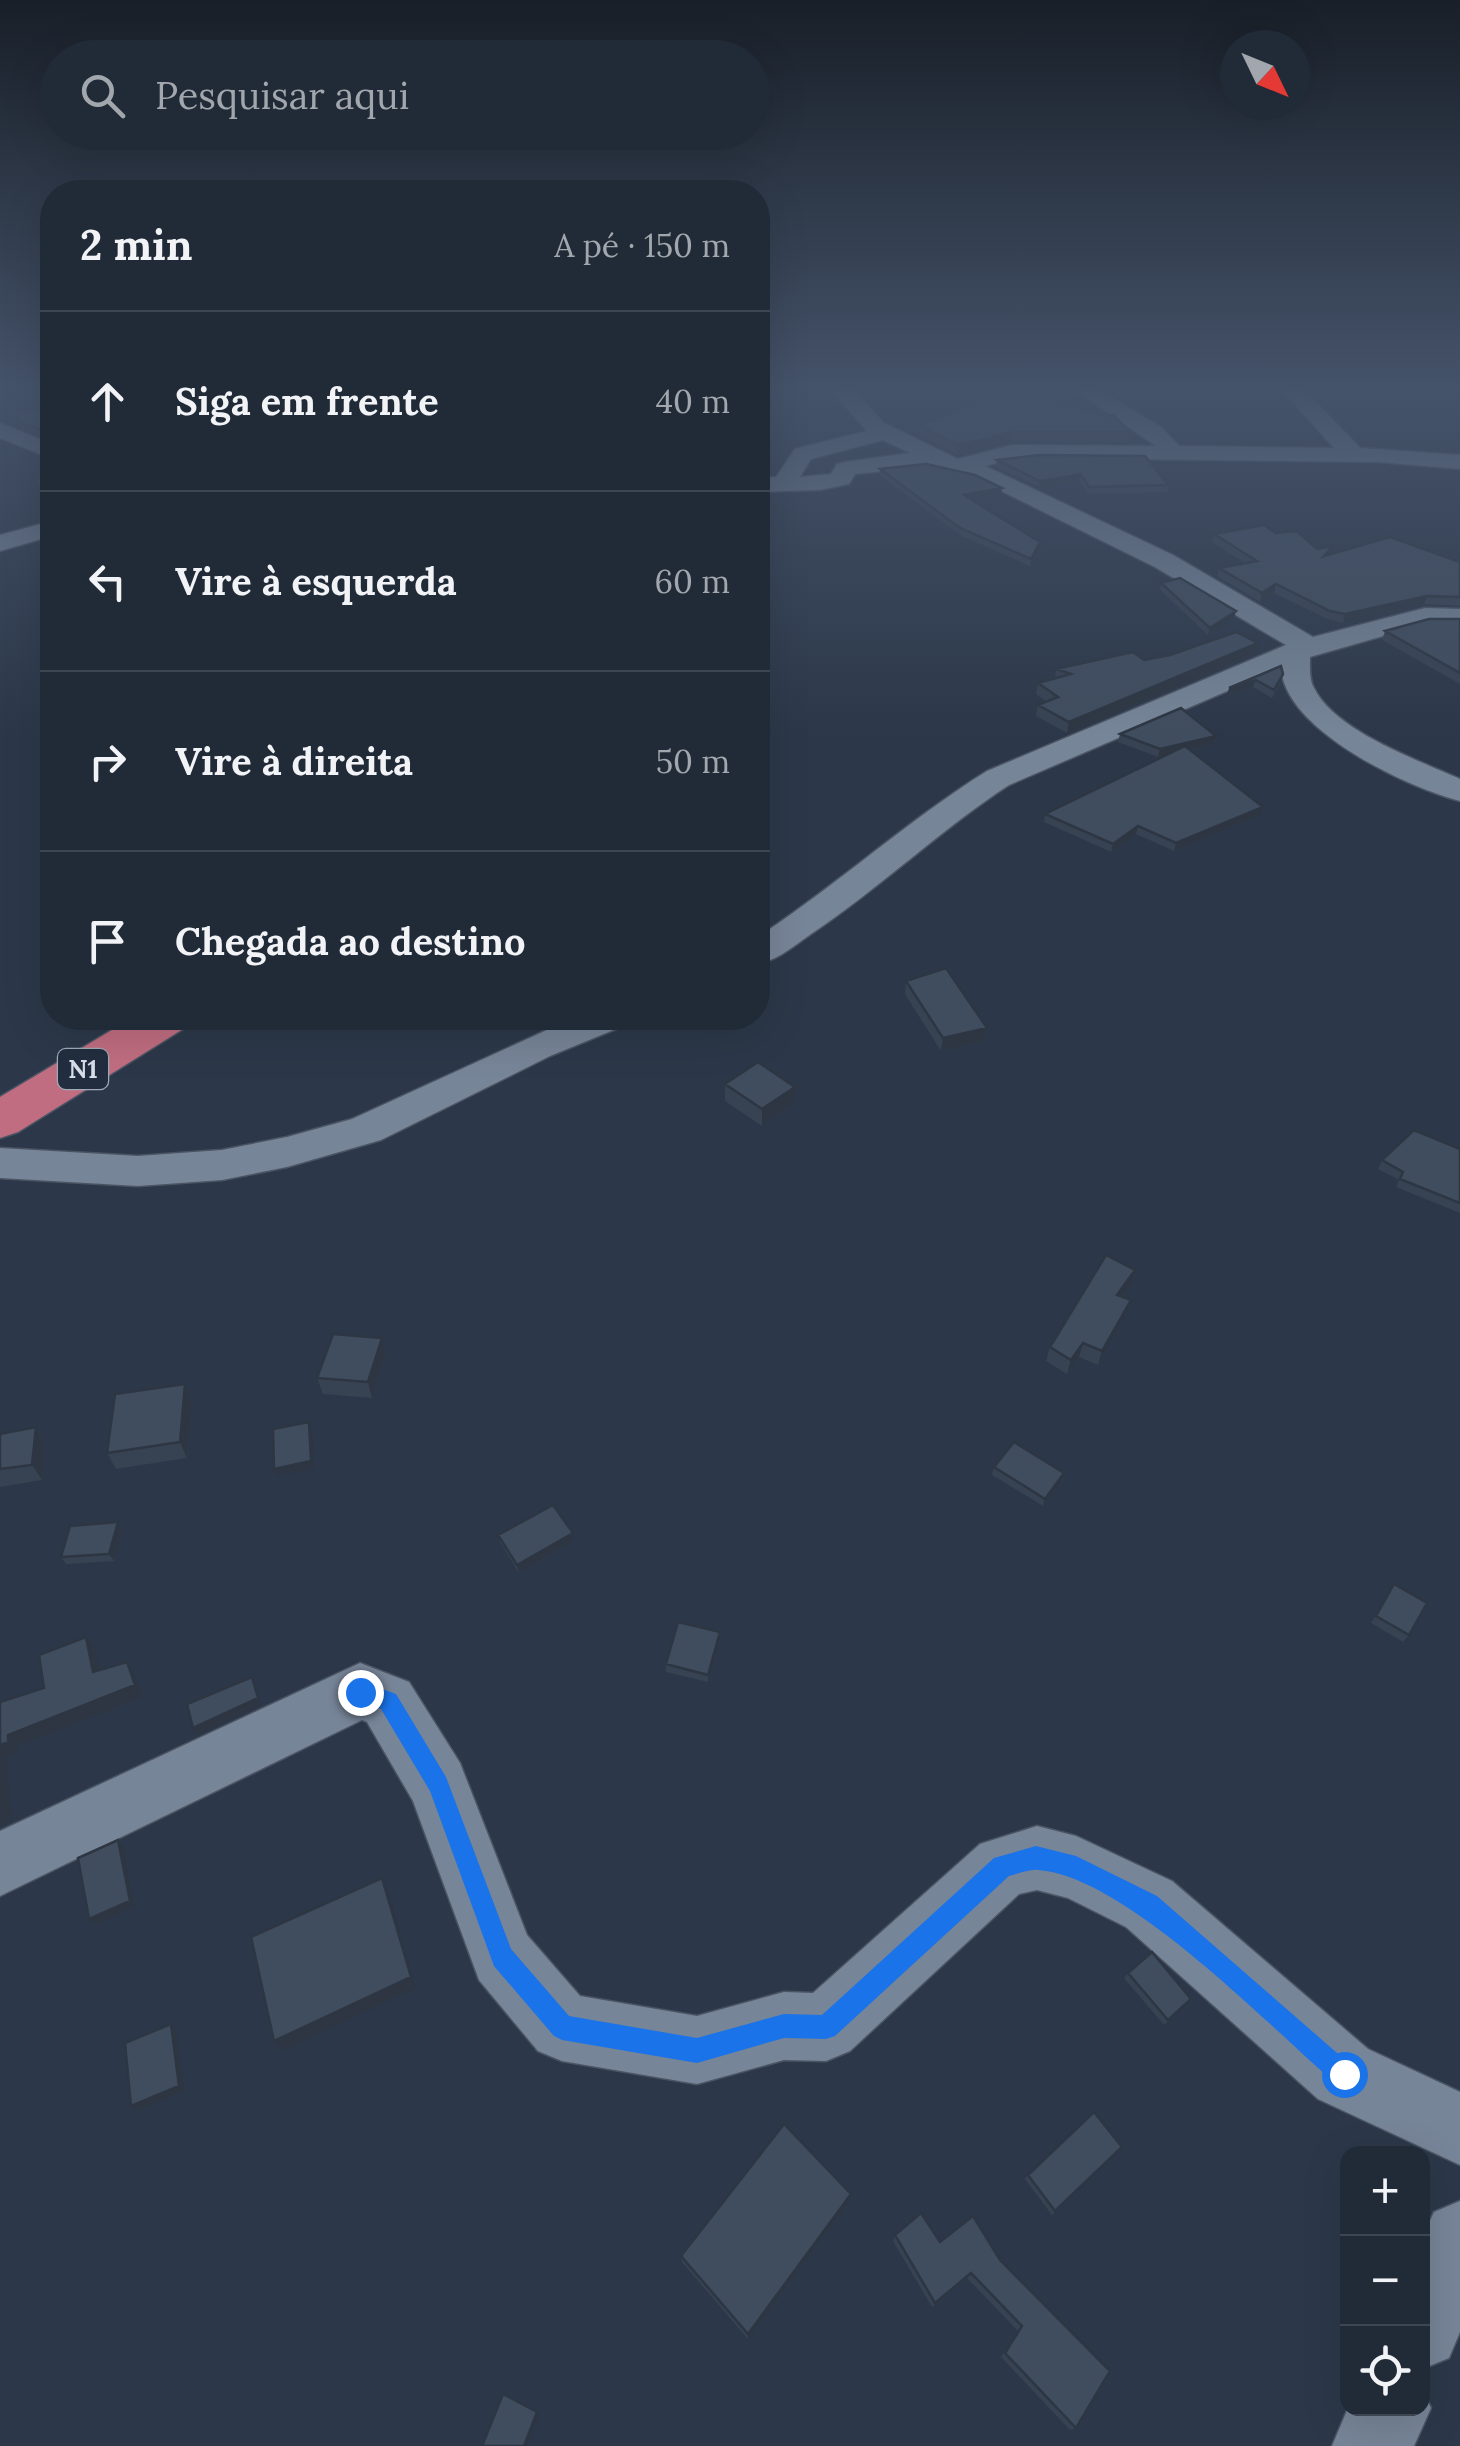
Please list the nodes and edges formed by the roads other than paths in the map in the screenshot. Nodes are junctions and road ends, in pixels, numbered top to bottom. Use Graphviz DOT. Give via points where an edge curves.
graph roads {
  1 [pos="1052,505"];
  2 [pos="40,531"];
  3 [pos="0,543"];
  4 [pos="1460,617"];
  5 [pos="1302,649"];
  6 [pos="1460,791"];
  7 [pos="770,945"];
  8 [pos="146,1030"];
  9 [pos="578,1030"];
  10 [pos="0,1120"];
  11 [pos="0,1163"];
  12 [pos="0,1864"];
  13 [pos="1460,2129"];
  14 [pos="1460,2238"];
  15 [pos="1424,2326"];
  16 [pos="1387,2416"];
  17 [pos="1372,2446"];
  1 -- 5 [label="street"];
  2 -- 3 [label="street"];
  4 -- 5 [label="street" via="1412,616"];
  5 -- 6 [label="street" via="1299,689 1323,715 1376,754"];
  5 -- 7 [label="street" via="998,778"];
  8 -- 10 [label="highway, N1"];
  9 -- 11 [label="street" via="366,1130 287,1152 138,1171"];
  12 -- 13 [label="street" via="360,1692 388,1702 438,1784 502,1957 562,2027 697,2050 784,2026 826,2027 1002,1866 1036,1858 1076,1868 1149,1904 1344,2074"];
  14 -- 15 [label="street"];
  16 -- 17 [label="street"];
}
